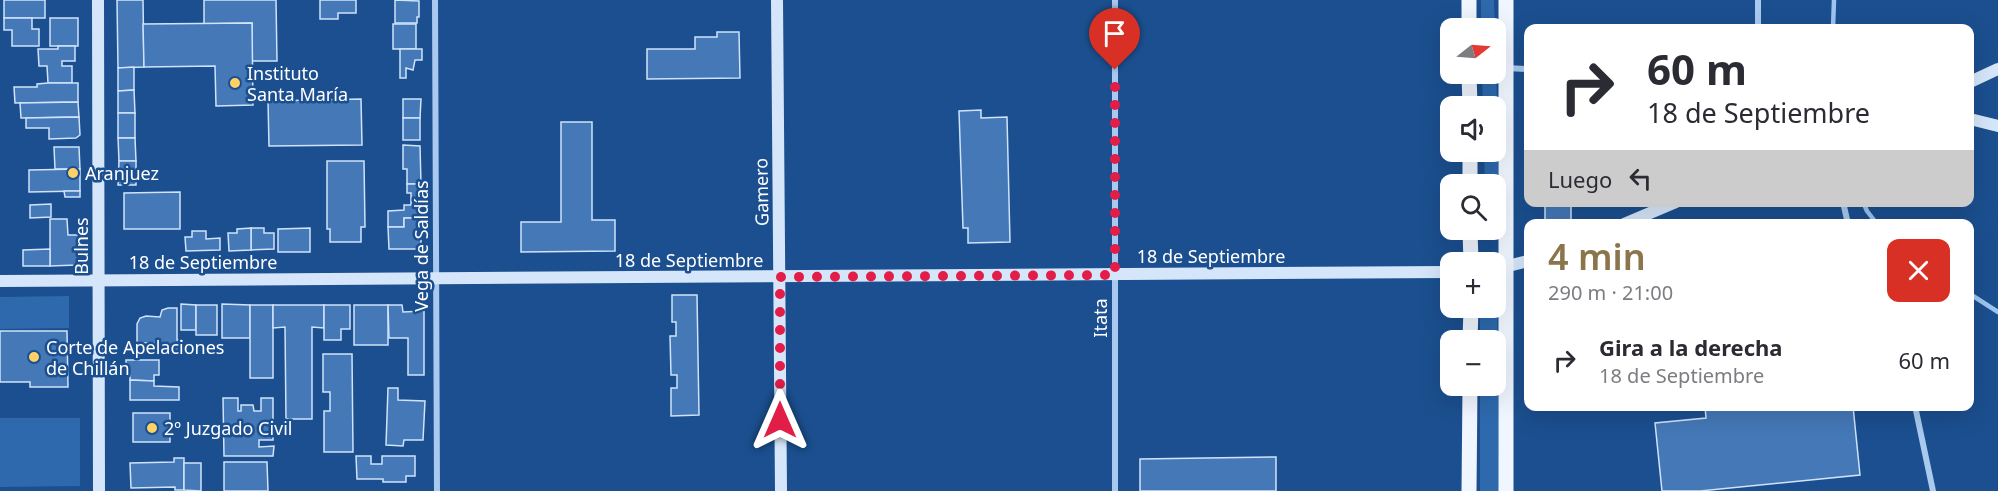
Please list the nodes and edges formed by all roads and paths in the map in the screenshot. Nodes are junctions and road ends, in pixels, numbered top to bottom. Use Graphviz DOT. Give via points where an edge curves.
graph roads {
  1 [pos="98,0"];
  2 [pos="435,0"];
  3 [pos="777,0"];
  4 [pos="1115,0"];
  5 [pos="1469,0"];
  6 [pos="1506,0"];
  7 [pos="1758,0"];
  8 [pos="1469,18"];
  9 [pos="1506,18"];
  10 [pos="1758,24"];
  11 [pos="1506,68"];
  12 [pos="1524,69"];
  13 [pos="1998,69"];
  14 [pos="1974,80"];
  15 [pos="1506,84"];
  16 [pos="1974,120"];
  17 [pos="1998,126"];
  18 [pos="1664,207"];
  19 [pos="1636,219"];
  20 [pos="1500,252"];
  21 [pos="1524,262"];
  22 [pos="1506,266"];
  23 [pos="1440,272"];
  24 [pos="1115,275"];
  25 [pos="780,277"];
  26 [pos="436,279"];
  27 [pos="0,281"];
  28 [pos="99,281"];
  29 [pos="1501,318"];
  30 [pos="1470,396"];
  31 [pos="1916,411"];
  32 [pos="99,491"];
  33 [pos="437,491"];
  34 [pos="781,491"];
  35 [pos="1116,491"];
  36 [pos="1469,491"];
  37 [pos="1506,491"];
  38 [pos="1933,491"];
  1 -- 28 [label="street, Bulnes"];
  2 -- 26 [label="street, Vega de Saldías"];
  3 -- 25 [label="street, Gamero"];
  4 -- 24 [label="street, Itata"];
  5 -- 8 [label="main road"];
  6 -- 9 [label="main road"];
  7 -- 10 [label="street"];
  11 -- 12 [label="street"];
  13 -- 14 [label="street"];
  15 -- 20 [label="main road"];
  16 -- 17 [label="street"];
  18 -- 19 [label="street"];
  21 -- 22 [label="street"];
  23 -- 24 [label="street, 18 de Septiembre"];
  24 -- 25 [label="street, 18 de Septiembre"];
  24 -- 35 [label="street, Itata"];
  25 -- 26 [label="street, 18 de Septiembre"];
  25 -- 34 [label="street, Gamero"];
  26 -- 28 [label="street, 18 de Septiembre"];
  26 -- 33 [label="street, Vega de Saldías"];
  27 -- 28 [label="street, 18 de Septiembre"];
  28 -- 32 [label="street, Bulnes"];
  29 -- 37 [label="main road"];
  30 -- 36 [label="main road"];
  31 -- 38 [label="street"];
}
